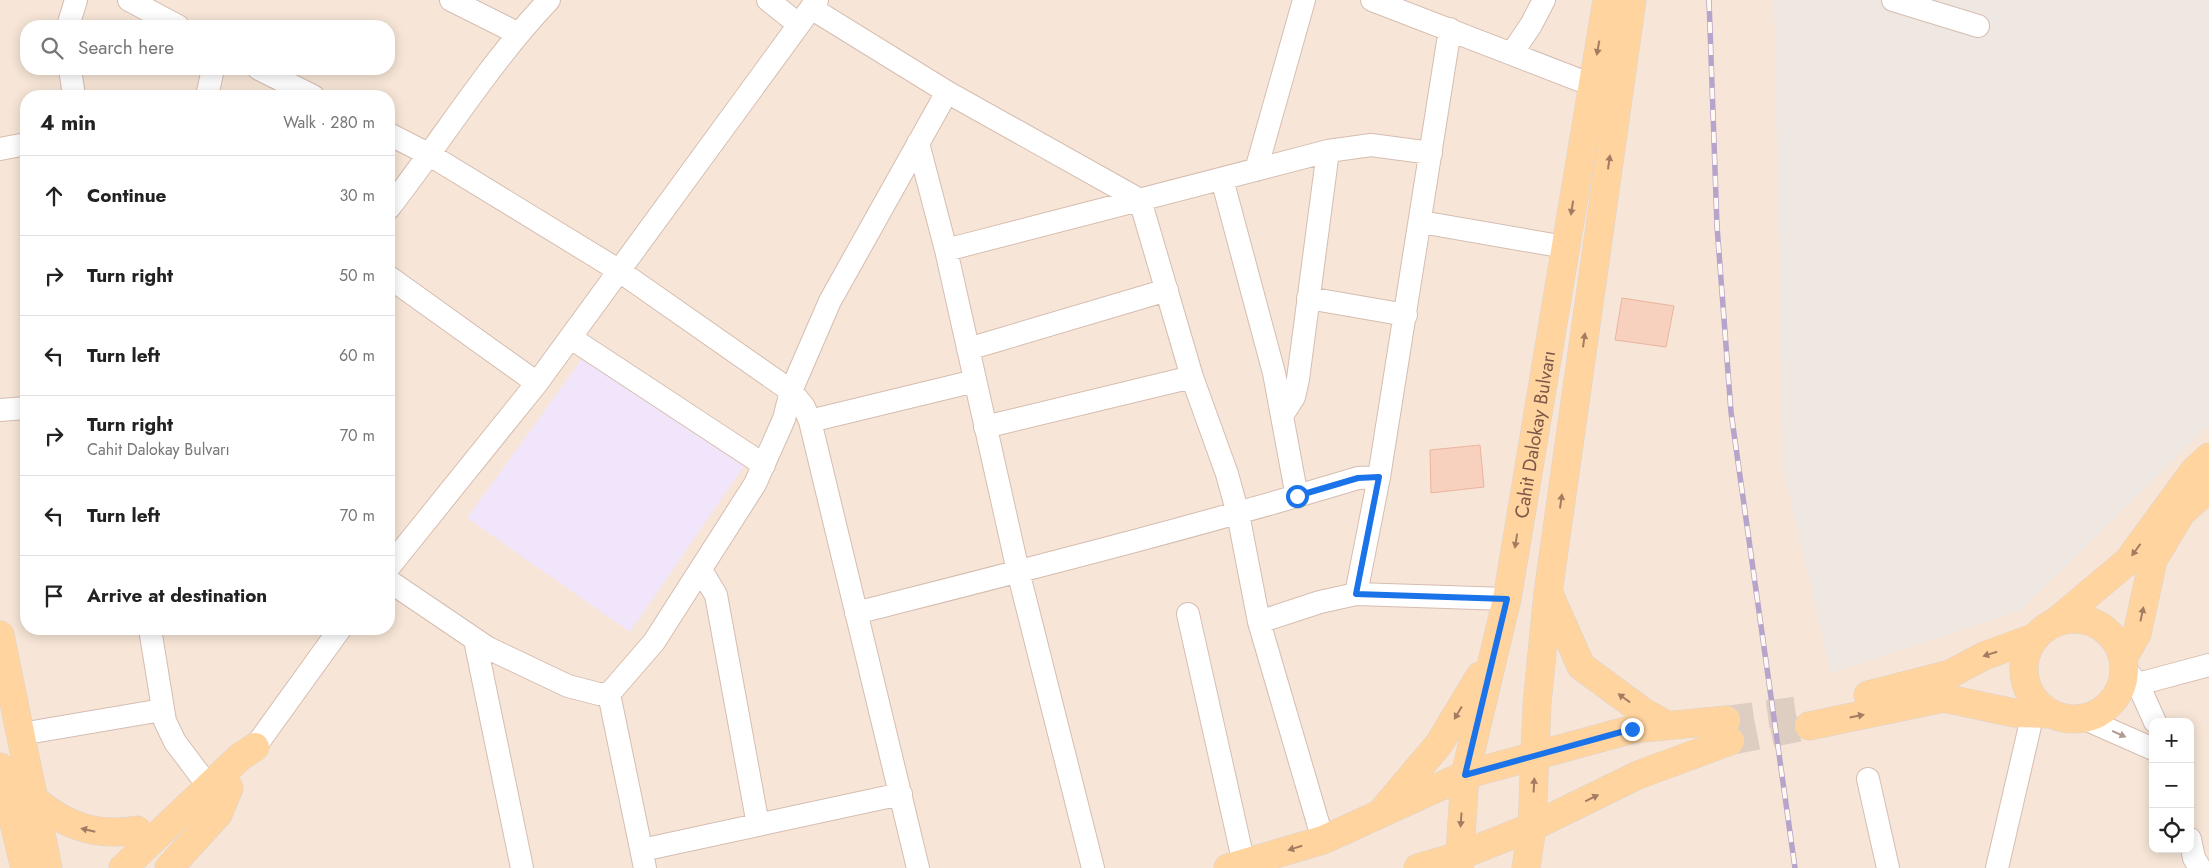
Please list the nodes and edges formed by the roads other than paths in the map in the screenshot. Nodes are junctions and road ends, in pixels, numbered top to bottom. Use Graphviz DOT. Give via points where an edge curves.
graph roads {
  1 [pos="76,0"];
  2 [pos="129,0"];
  3 [pos="451,0"];
  4 [pos="549,0"];
  5 [pos="768,0"];
  6 [pos="1304,0"];
  7 [pos="1372,0"];
  8 [pos="1544,0"];
  9 [pos="1607,0"];
  10 [pos="1632,0"];
  11 [pos="1893,0"];
  12 [pos="809,11"];
  13 [pos="70,20"];
  14 [pos="167,20"];
  15 [pos="1978,26"];
  16 [pos="1450,29"];
  17 [pos="517,33"];
  18 [pos="1512,53"];
  19 [pos="71,75"];
  20 [pos="212,75"];
  21 [pos="271,75"];
  22 [pos="1592,85"];
  23 [pos="73,90"];
  24 [pos="208,90"];
  25 [pos="301,90"];
  26 [pos="947,92"];
  27 [pos="395,137"];
  28 [pos="918,143"];
  29 [pos="20,145"];
  30 [pos="0,149"];
  31 [pos="1328,151"];
  32 [pos="1431,153"];
  33 [pos="430,155"];
  34 [pos="1256,170"];
  35 [pos="1222,179"];
  36 [pos="395,200"];
  37 [pos="1140,200"];
  38 [pos="1421,222"];
  39 [pos="1565,247"];
  40 [pos="946,250"];
  41 [pos="618,270"];
  42 [pos="395,282"];
  43 [pos="1167,290"];
  44 [pos="1308,298"];
  45 [pos="1406,315"];
  46 [pos="571,338"];
  47 [pos="968,349"];
  48 [pos="1192,377"];
  49 [pos="975,381"];
  50 [pos="537,383"];
  51 [pos="791,391"];
  52 [pos="20,408"];
  53 [pos="0,410"];
  54 [pos="1283,414"];
  55 [pos="810,421"];
  56 [pos="985,427"];
  57 [pos="2209,457"];
  58 [pos="764,465"];
  59 [pos="1379,477"];
  60 [pos="2209,488"];
  61 [pos="1297,496"];
  62 [pos="1238,514"];
  63 [pos="395,560"];
  64 [pos="701,570"];
  65 [pos="1018,571"];
  66 [pos="395,585"];
  67 [pos="1548,593"];
  68 [pos="1356,594"];
  69 [pos="1507,599"];
  70 [pos="856,613"];
  71 [pos="1188,614"];
  72 [pos="1259,622"];
  73 [pos="2044,630"];
  74 [pos="0,635"];
  75 [pos="151,635"];
  76 [pos="336,635"];
  77 [pos="475,640"];
  78 [pos="1492,656"];
  79 [pos="2209,665"];
  80 [pos="2129,671"];
  81 [pos="609,694"];
  82 [pos="162,710"];
  83 [pos="2042,713"];
  84 [pos="0,715"];
  85 [pos="2085,718"];
  86 [pos="2153,718"];
  87 [pos="1665,724"];
  88 [pos="21,734"];
  89 [pos="255,747"];
  90 [pos="2149,747"];
  91 [pos="1536,756"];
  92 [pos="0,767"];
  93 [pos="1465,775"];
  94 [pos="1868,779"];
  95 [pos="218,784"];
  96 [pos="901,794"];
  97 [pos="35,800"];
  98 [pos="1379,816"];
  99 [pos="758,825"];
  100 [pos="1532,827"];
  101 [pos="137,830"];
  102 [pos="1323,840"];
  103 [pos="644,859"];
  104 [pos="1459,862"];
  105 [pos="1236,866"];
  106 [pos="25,868"];
  107 [pos="37,868"];
  108 [pos="48,868"];
  109 [pos="104,868"];
  110 [pos="123,868"];
  111 [pos="140,868"];
  112 [pos="169,868"];
  113 [pos="522,868"];
  114 [pos="918,868"];
  115 [pos="1094,868"];
  116 [pos="1418,868"];
  117 [pos="1526,868"];
  118 [pos="1888,868"];
  119 [pos="1997,868"];
  1 -- 13 [label="street"];
  2 -- 14 [label="street"];
  3 -- 17 [label="street"];
  4 -- 17 [label="street"];
  5 -- 12 [label="street"];
  6 -- 34 [label="street"];
  7 -- 16 [label="street"];
  8 -- 18 [label="street"];
  9 -- 22 [label="main road, Cahit Dalokay Bulvarı, one-way"];
  67 -- 10 [label="main road, Cahit Dalokay Bulvarı, one-way"];
  11 -- 15 [label="street"];
  12 -- 26 [label="street"];
  12 -- 41 [label="street"];
  16 -- 18 [label="street"];
  16 -- 32 [label="street"];
  17 -- 33 [label="street"];
  18 -- 22 [label="street"];
  19 -- 23 [label="street"];
  20 -- 24 [label="street"];
  21 -- 25 [label="street"];
  22 -- 39 [label="main road, Cahit Dalokay Bulvarı, one-way"];
  26 -- 28 [label="street"];
  26 -- 37 [label="street"];
  27 -- 33 [label="street"];
  28 -- 40 [label="street"];
  28 -- 51 [label="street" via="830,301"];
  29 -- 30 [label="street"];
  31 -- 32 [label="street" via="1372,145"];
  31 -- 34 [label="street"];
  31 -- 44 [label="street"];
  32 -- 38 [label="street"];
  33 -- 36 [label="street"];
  33 -- 41 [label="street"];
  34 -- 35 [label="street"];
  35 -- 37 [label="street"];
  35 -- 54 [label="street"];
  37 -- 40 [label="street"];
  37 -- 43 [label="street"];
  38 -- 39 [label="street"];
  38 -- 45 [label="street"];
  39 -- 69 [label="main road, Cahit Dalokay Bulvarı, one-way"];
  40 -- 47 [label="street"];
  41 -- 46 [label="street"];
  41 -- 51 [label="street"];
  42 -- 50 [label="street"];
  43 -- 47 [label="street"];
  43 -- 48 [label="street"];
  44 -- 45 [label="street"];
  44 -- 54 [label="street" via="1296,389"];
  45 -- 59 [label="street"];
  46 -- 50 [label="street"];
  46 -- 58 [label="street"];
  47 -- 49 [label="street"];
  48 -- 56 [label="street"];
  48 -- 62 [label="street"];
  49 -- 55 [label="street"];
  49 -- 56 [label="street"];
  50 -- 63 [label="street"];
  51 -- 55 [label="street"];
  51 -- 58 [label="street" via="784,419"];
  52 -- 53 [label="street"];
  54 -- 61 [label="street"];
  55 -- 70 [label="street"];
  56 -- 65 [label="street"];
  57 -- 73 [label="main road, one-way" via="2194,471 2128,561"];
  58 -- 64 [label="street"];
  59 -- 61 [label="street" via="1358,478"];
  59 -- 68 [label="street"];
  80 -- 60 [label="main road, one-way" via="2153,560 2181,514"];
  61 -- 62 [label="street"];
  62 -- 65 [label="street"];
  62 -- 72 [label="street"];
  64 -- 81 [label="street" via="654,642"];
  64 -- 99 [label="street" via="716,595"];
  65 -- 70 [label="street"];
  65 -- 115 [label="street"];
  66 -- 77 [label="street"];
  87 -- 67 [label="main road, one-way" via="1581,666"];
  67 -- 91 [label="main road, Cahit Dalokay Bulvarı" via="1537,704"];
  68 -- 69 [label="street"];
  68 -- 72 [label="street"];
  69 -- 78 [label="main road, Cahit Dalokay Bulvarı"];
  70 -- 96 [label="street"];
  71 -- 105 [label="street"];
  72 -- 102 [label="street"];
  73 -- 80 [label="main road" via="2073,619 2096,623 2114,637"];
  73 -- 83 [label="main road" via="2026,656 2025,677"];
  73 -- 83 [label="main road, one-way" via="1950,674 1809,717 1944,698 2014,713"];
  74 -- 88 [label="main road"];
  75 -- 82 [label="street"];
  76 -- 89 [label="street"];
  77 -- 81 [label="street" via="568,686"];
  77 -- 113 [label="street"];
  78 -- 93 [label="main road, Cahit Dalokay Bulvarı"];
  78 -- 98 [label="main road, one-way" via="1439,744"];
  79 -- 80 [label="street"];
  80 -- 85 [label="main road" via="2113,701 2096,715"];
  80 -- 86 [label="street"];
  81 -- 103 [label="street"];
  82 -- 88 [label="street"];
  82 -- 95 [label="street" via="175,742"];
  83 -- 85 [label="main road" via="2073,720"];
  83 -- 119 [label="street"];
  84 -- 107 [label="main road"];
  85 -- 90 [label="street, one-way"];
  87 -- 91 [label="main road" via="1632,729"];
  100 -- 87 [label="main road, one-way" via="1728,731"];
  88 -- 97 [label="main road"];
  89 -- 95 [label="main road" via="240,757"];
  91 -- 93 [label="main road"];
  100 -- 91 [label="main road, Cahit Dalokay Bulvarı, one-way"];
  92 -- 106 [label="main road"];
  93 -- 98 [label="main road"];
  93 -- 104 [label="main road, Cahit Dalokay Bulvarı, one-way"];
  94 -- 118 [label="street"];
  95 -- 101 [label="main road" via="189,791"];
  95 -- 110 [label="main road"];
  95 -- 111 [label="main road"];
  95 -- 112 [label="main road" via="218,814"];
  96 -- 99 [label="street"];
  96 -- 114 [label="street"];
  101 -- 97 [label="main road, one-way" via="112,833 86,830 61,820"];
  97 -- 108 [label="main road"];
  98 -- 102 [label="main road"];
  99 -- 103 [label="street"];
  100 -- 104 [label="main road"];
  100 -- 117 [label="main road, Cahit Dalokay Bulvarı"];
  101 -- 109 [label="main road"];
  102 -- 105 [label="main road, one-way"];
  104 -- 116 [label="main road"];
}
